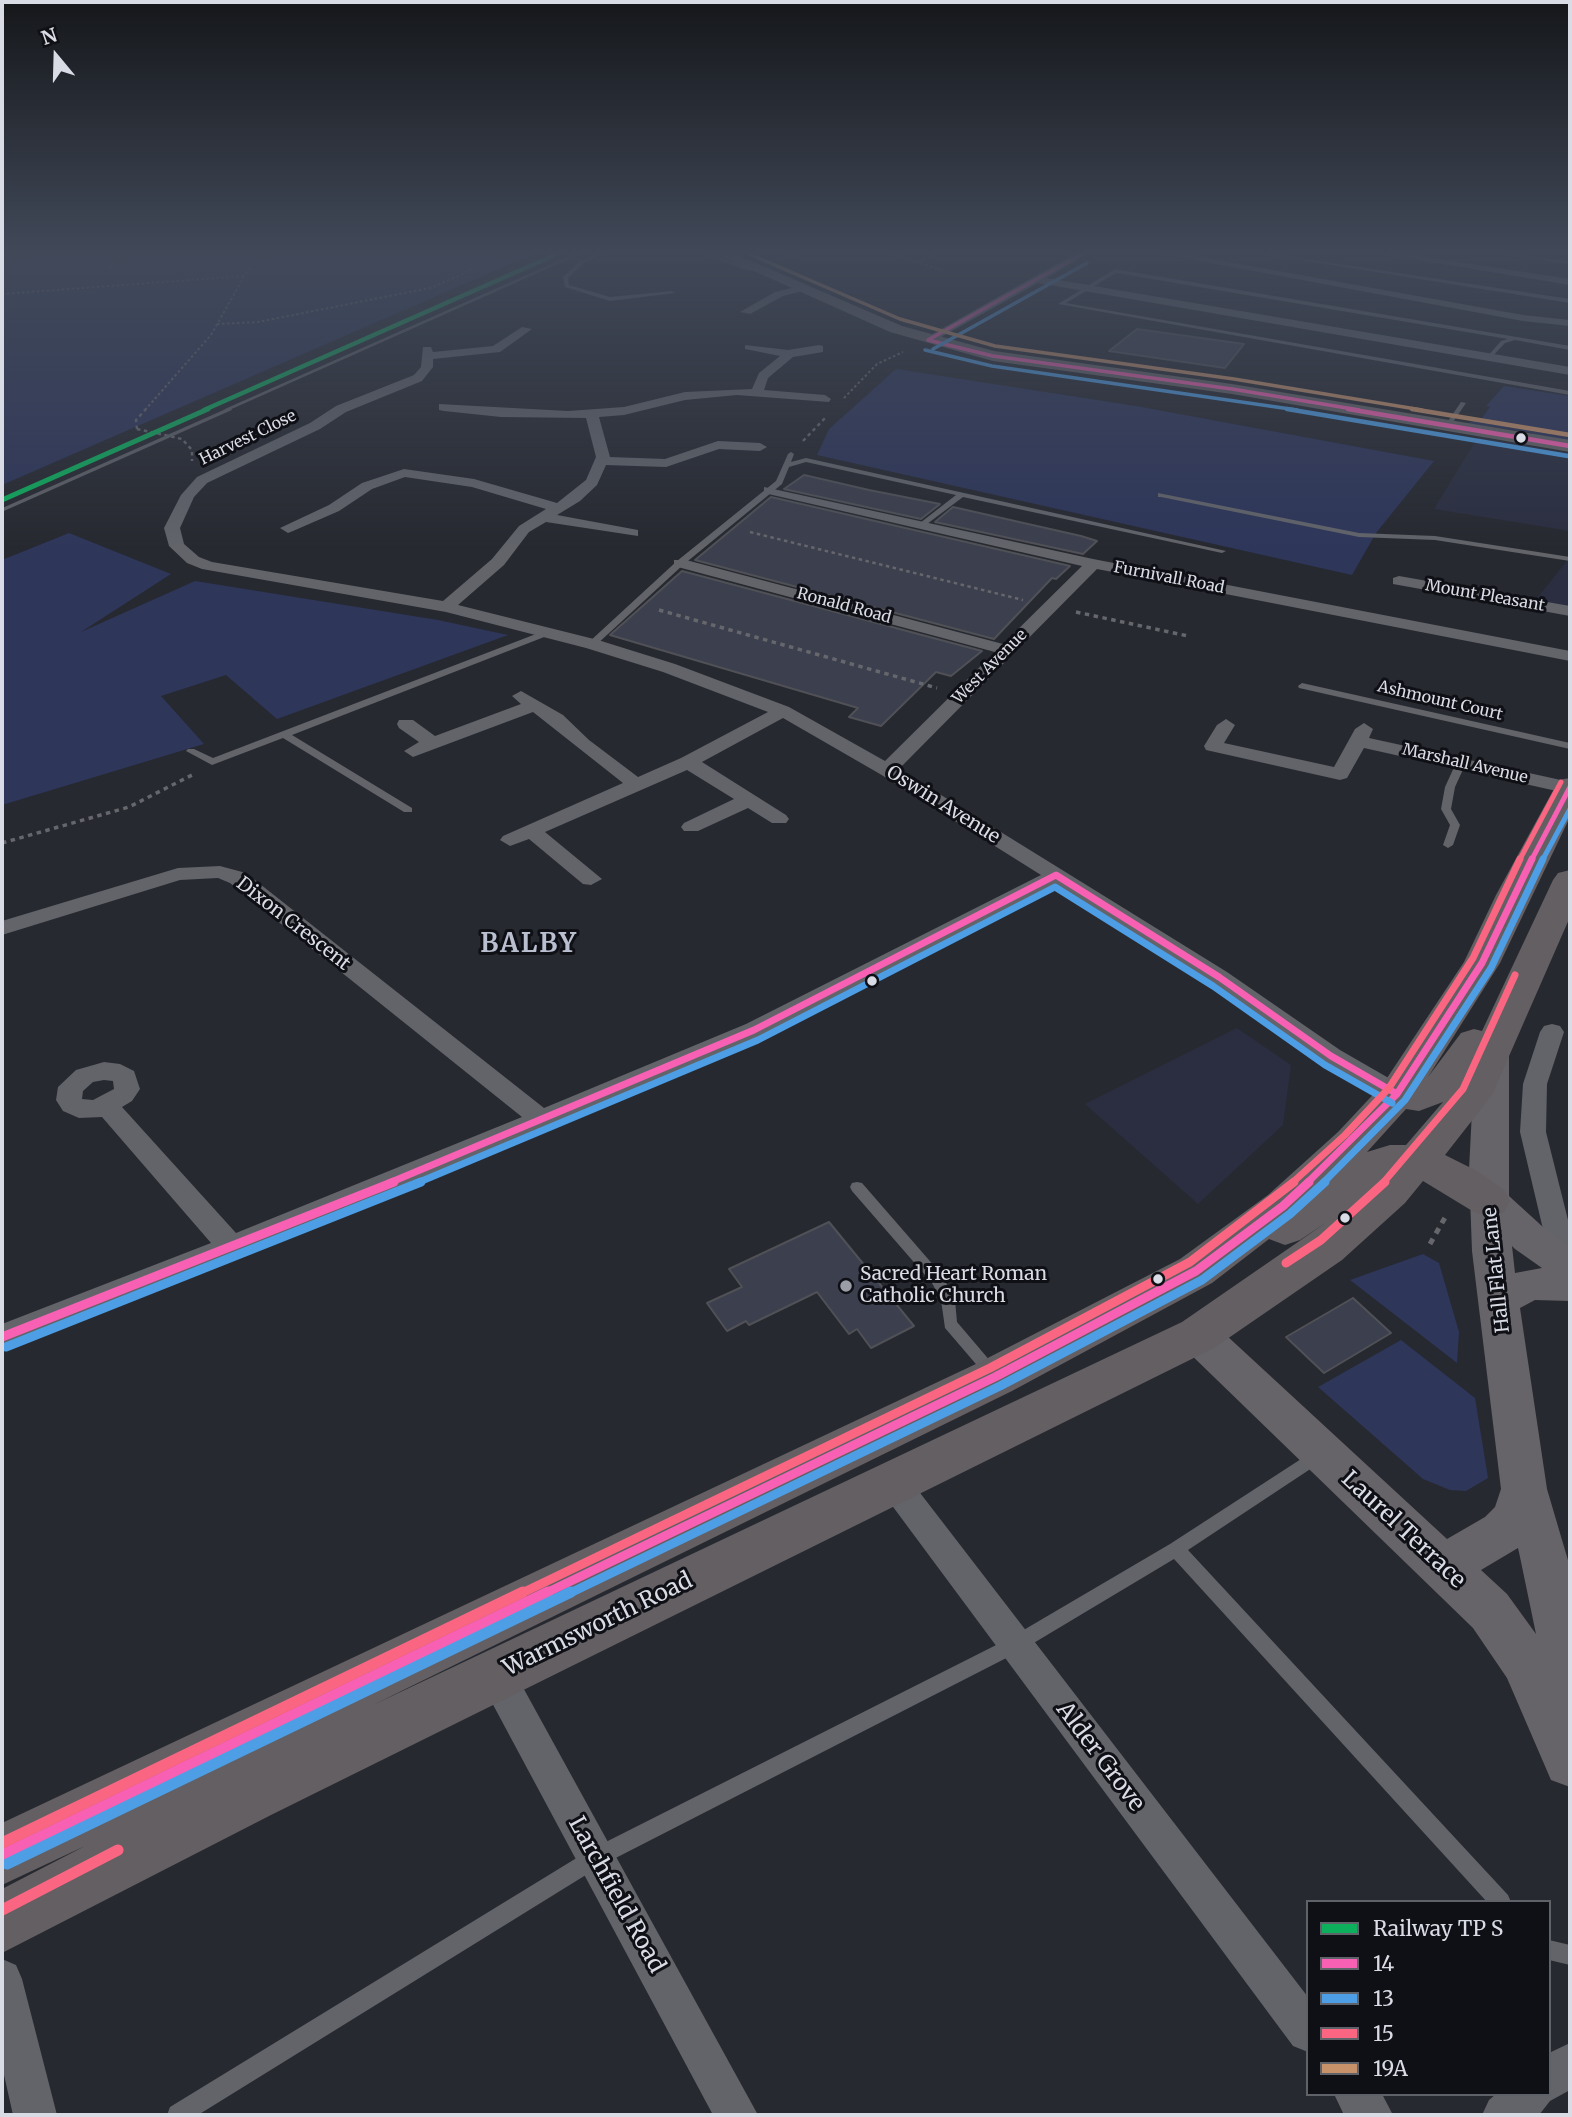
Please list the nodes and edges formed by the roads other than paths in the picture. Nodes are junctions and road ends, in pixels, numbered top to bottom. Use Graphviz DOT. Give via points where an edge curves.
graph roads {
  1 [pos="431,353"];
  2 [pos="780,353"];
  3 [pos="794,353"];
  4 [pos="980,353"];
  5 [pos="1340,353"];
  6 [pos="1459,353"];
  7 [pos="1494,353"];
  8 [pos="786,354"];
  9 [pos="1489,358"];
  10 [pos="1570,371"];
  11 [pos="757,391"];
  12 [pos="1570,393"];
  13 [pos="488,402"];
  14 [pos="1463,403"];
  15 [pos="829,405"];
  16 [pos="444,407"];
  17 [pos="476,410"];
  18 [pos="592,414"];
  19 [pos="1447,426"];
  20 [pos="1570,446"];
  21 [pos="760,447"];
  22 [pos="791,454"];
  23 [pos="602,461"];
  24 [pos="674,461"];
  25 [pos="786,465"];
  26 [pos="685,473"];
  27 [pos="769,490"];
  28 [pos="962,494"];
  29 [pos="1161,495"];
  30 [pos="558,508"];
  31 [pos="543,517"];
  32 [pos="646,519"];
  33 [pos="922,525"];
  34 [pos="320,530"];
  35 [pos="1222,551"];
  36 [pos="1570,559"];
  37 [pos="680,563"];
  38 [pos="1093,564"];
  39 [pos="1399,581"];
  40 [pos="446,607"];
  41 [pos="1570,611"];
  42 [pos="549,632"];
  43 [pos="592,644"];
  44 [pos="1007,650"];
  45 [pos="1570,656"];
  46 [pos="1302,686"];
  47 [pos="783,712"];
  48 [pos="406,724"];
  49 [pos="1226,725"];
  50 [pos="284,734"];
  51 [pos="433,743"];
  52 [pos="1570,746"];
  53 [pos="191,751"];
  54 [pos="413,751"];
  55 [pos="688,762"];
  56 [pos="1461,763"];
  57 [pos="887,770"];
  58 [pos="637,785"];
  59 [pos="1570,788"];
  60 [pos="748,800"];
  61 [pos="408,810"];
  62 [pos="779,819"];
  63 [pos="691,827"];
  64 [pos="531,831"];
  65 [pos="510,840"];
  66 [pos="1448,845"];
  67 [pos="1056,875"];
  68 [pos="591,879"];
  69 [pos="1570,880"];
  70 [pos="2,928"];
  71 [pos="1541,943"];
  72 [pos="1552,1032"];
  73 [pos="1492,1051"];
  74 [pos="1396,1094"];
  75 [pos="107,1106"];
  76 [pos="542,1120"];
  77 [pos="1420,1161"];
  78 [pos="857,1187"];
  79 [pos="1489,1201"];
  80 [pos="231,1247"];
  81 [pos="1215,1259"];
  82 [pos="1569,1272"];
  83 [pos="1499,1300"];
  84 [pos="1198,1335"];
  85 [pos="2,1337"];
  86 [pos="995,1377"];
  87 [pos="1321,1453"];
  88 [pos="893,1482"];
  89 [pos="1524,1489"];
  90 [pos="1175,1549"];
  91 [pos="1442,1568"];
  92 [pos="1016,1644"];
  93 [pos="496,1674"];
  94 [pos="1570,1757"];
  95 [pos="2,1855"];
  96 [pos="595,1858"];
  97 [pos="1499,1900"];
  98 [pos="2,1922"];
  99 [pos="1551,1950"];
  100 [pos="1570,1955"];
  101 [pos="2,1979"];
  102 [pos="1306,2028"];
  103 [pos="1570,2064"];
  104 [pos="1551,2078"];
  105 [pos="1357,2096"];
  106 [pos="1528,2096"];
  107 [pos="35,2115"];
  108 [pos="178,2115"];
  109 [pos="736,2115"];
  110 [pos="1371,2115"];
  111 [pos="1504,2115"];
  1 -- 40 [label="street, Harvest Close" via="418,378 341,409 202,480 188,495 173,538 183,553 208,566"];
  2 -- 8 [label="street"];
  3 -- 8 [label="street"];
  4 -- 19 [label="street"];
  5 -- 12 [label="lane"];
  6 -- 9 [label="street"];
  7 -- 9 [label="lane"];
  8 -- 11 [label="street" via="784,361 763,376"];
  9 -- 10 [label="street"];
  11 -- 15 [label="street"];
  11 -- 18 [label="street" via="685,396"];
  13 -- 17 [label="street"];
  14 -- 19 [label="lane"];
  16 -- 17 [label="street"];
  17 -- 18 [label="street"];
  18 -- 23 [label="street"];
  19 -- 20 [label="street"];
  21 -- 24 [label="street" via="718,445"];
  22 -- 25 [label="lane"];
  23 -- 24 [label="street"];
  23 -- 30 [label="street" via="584,490"];
  24 -- 26 [label="street"];
  25 -- 27 [label="lane" via="779,482"];
  25 -- 28 [label="lane" via="806,460"];
  27 -- 33 [label="street, Furnivall Road"];
  27 -- 37 [label="lane"];
  28 -- 33 [label="lane"];
  28 -- 35 [label="lane"];
  29 -- 36 [label="lane" via="1343,533 1435,538"];
  30 -- 31 [label="street"];
  30 -- 34 [label="street" via="474,482 403,468 334,508 295,524"];
  31 -- 32 [label="street" via="628,538"];
  31 -- 40 [label="street" via="524,529 498,562"];
  33 -- 38 [label="street, Furnivall Road"];
  37 -- 43 [label="lane"];
  37 -- 44 [label="street, Ronald Road"];
  38 -- 44 [label="street, West Avenue"];
  38 -- 45 [label="street, Furnivall Road"];
  39 -- 41 [label="street, Mount Pleasant"];
  40 -- 42 [label="street, Oswin Avenue"];
  42 -- 43 [label="street, Oswin Avenue"];
  42 -- 50 [label="lane"];
  43 -- 47 [label="street, Oswin Avenue" via="701,679"];
  44 -- 57 [label="street, West Avenue"];
  46 -- 52 [label="lane, Ashmount Court"];
  47 -- 55 [label="street"];
  47 -- 57 [label="street, Oswin Avenue"];
  48 -- 51 [label="street"];
  49 -- 56 [label="street, Marshall Avenue" via="1213,746 1340,774 1362,735"];
  50 -- 53 [label="lane" via="212,762"];
  50 -- 61 [label="lane"];
  51 -- 54 [label="street"];
  51 -- 58 [label="street" via="527,700"];
  55 -- 58 [label="street"];
  55 -- 60 [label="street"];
  56 -- 59 [label="street, Marshall Avenue"];
  56 -- 66 [label="lane" via="1446,809 1455,825"];
  57 -- 67 [label="street, Oswin Avenue"];
  58 -- 64 [label="street"];
  59 -- 74 [label="main road" via="1482,964"];
  60 -- 62 [label="street"];
  60 -- 63 [label="street"];
  64 -- 65 [label="street"];
  64 -- 68 [label="street"];
  67 -- 74 [label="street, Oswin Avenue"];
  67 -- 76 [label="street" via="754,1030"];
  69 -- 71 [label="main road, Warmsworth Road"];
  70 -- 76 [label="street, Dixon Crescent" via="178,874 220,872 238,878"];
  71 -- 73 [label="main road, Warmsworth Road"];
  71 -- 74 [label="main road" via="1517,963 1488,1021 1446,1085 1419,1097"];
  72 -- 82 [label="street" via="1535,1084 1533,1132"];
  73 -- 77 [label="main road, Warmsworth Road" via="1472,1095"];
  73 -- 79 [label="street, Hall Flat Lane"];
  74 -- 81 [label="main road" via="1352,1142"];
  75 -- 80 [label="street"];
  76 -- 80 [label="street"];
  77 -- 79 [label="main road"];
  77 -- 81 [label="main road" via="1390,1160 1368,1167 1284,1229"];
  77 -- 84 [label="main road, Warmsworth Road" via="1327,1248"];
  78 -- 86 [label="lane" via="937,1279 948,1300 950,1324"];
  79 -- 82 [label="street"];
  79 -- 83 [label="street, Hall Flat Lane"];
  80 -- 85 [label="street"];
  81 -- 84 [label="main road" via="1182,1303"];
  81 -- 86 [label="main road"];
  82 -- 83 [label="street"];
  83 -- 89 [label="street, Hall Flat Lane"];
  84 -- 87 [label="street, Laurel Terrace"];
  84 -- 88 [label="main road, Warmsworth Road"];
  86 -- 95 [label="main road"];
  87 -- 90 [label="lane"];
  87 -- 91 [label="street, Laurel Terrace"];
  88 -- 92 [label="street, Alder Grove"];
  88 -- 93 [label="main road, Warmsworth Road"];
  89 -- 91 [label="street, Hall Flat Lane" via="1514,1520 1502,1532"];
  89 -- 94 [label="street, Hall Flat Lane" via="1569,1671"];
  90 -- 92 [label="lane"];
  90 -- 97 [label="lane"];
  91 -- 94 [label="street, Laurel Terrace" via="1490,1611 1518,1651"];
  92 -- 96 [label="lane"];
  92 -- 102 [label="street, Alder Grove"];
  93 -- 96 [label="street, Larchfield Road"];
  93 -- 98 [label="main road, Warmsworth Road"];
  96 -- 108 [label="lane"];
  96 -- 109 [label="street, Larchfield Road"];
  99 -- 100 [label="lane"];
  101 -- 107 [label="street"];
  103 -- 104 [label="street"];
  105 -- 110 [label="street"];
  106 -- 111 [label="street"];
}
